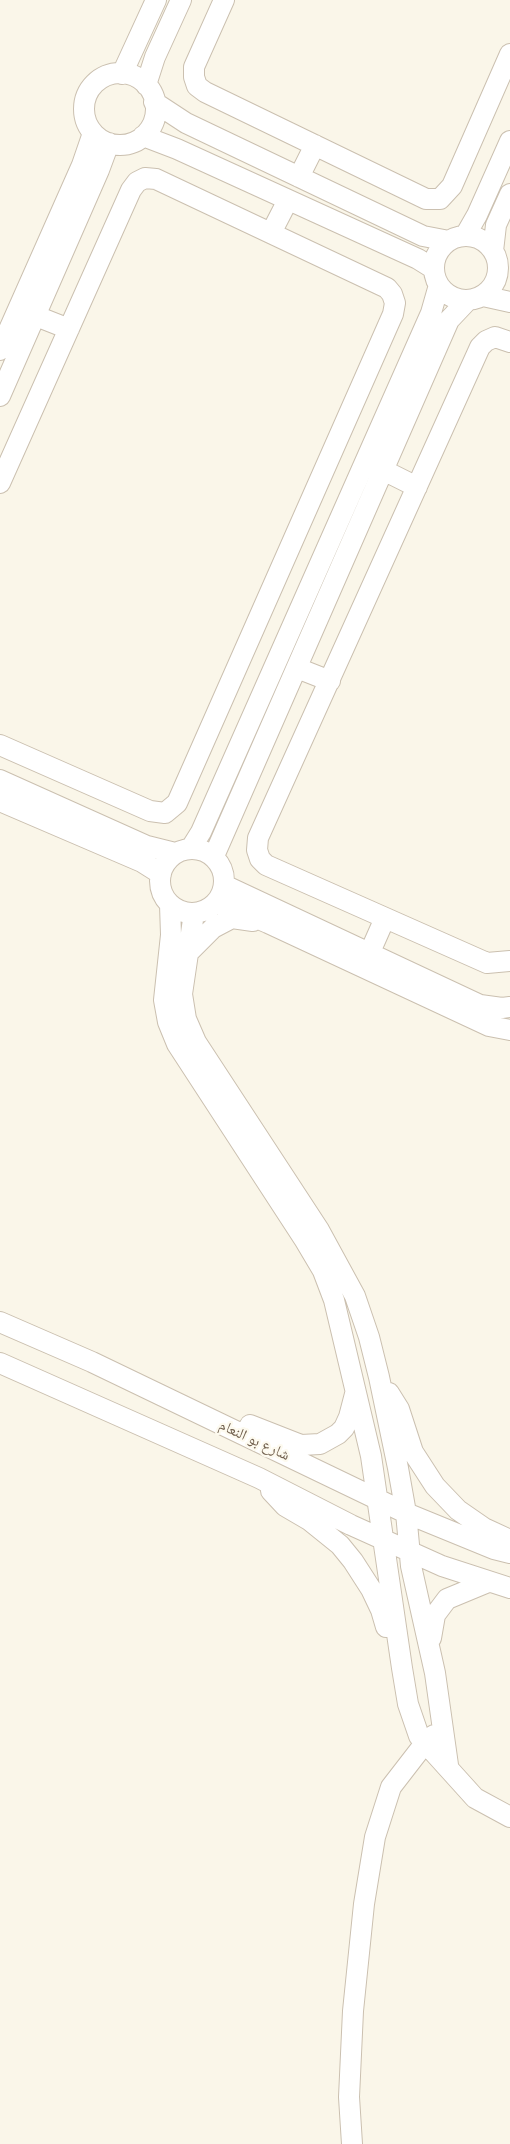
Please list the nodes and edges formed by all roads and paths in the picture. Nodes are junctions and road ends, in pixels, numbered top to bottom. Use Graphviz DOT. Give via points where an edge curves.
graph roads {
  1 [pos="156,0"];
  2 [pos="181,0"];
  3 [pos="224,0"];
  4 [pos="510,54"];
  5 [pos="122,74"];
  6 [pos="150,94"];
  7 [pos="143,136"];
  8 [pos="101,138"];
  9 [pos="510,141"];
  10 [pos="315,145"];
  11 [pos="299,177"];
  12 [pos="510,194"];
  13 [pos="288,200"];
  14 [pos="271,233"];
  15 [pos="457,238"];
  16 [pos="501,265"];
  17 [pos="437,277"];
  18 [pos="475,298"];
  19 [pos="510,302"];
  20 [pos="36,316"];
  21 [pos="69,329"];
  22 [pos="510,342"];
  23 [pos="0,350"];
  24 [pos="0,396"];
  25 [pos="334,448"];
  26 [pos="373,466"];
  27 [pos="0,483"];
  28 [pos="417,487"];
  29 [pos="248,642"];
  30 [pos="279,656"];
  31 [pos="297,668"];
  32 [pos="330,681"];
  33 [pos="0,745"];
  34 [pos="34,760"];
  35 [pos="0,780"];
  36 [pos="23,790"];
  37 [pos="0,801"];
  38 [pos="183,850"];
  39 [pos="214,856"];
  40 [pos="160,874"];
  41 [pos="221,894"];
  42 [pos="170,905"];
  43 [pos="194,913"];
  44 [pos="385,918"];
  45 [pos="268,923"];
  46 [pos="370,952"];
  47 [pos="187,954"];
  48 [pos="510,962"];
  49 [pos="510,1007"];
  50 [pos="510,1030"];
  51 [pos="0,1322"];
  52 [pos="0,1363"];
  53 [pos="381,1386"];
  54 [pos="356,1391"];
  55 [pos="210,1420"];
  56 [pos="259,1478"];
  57 [pos="378,1500"];
  58 [pos="406,1513"];
  59 [pos="383,1539"];
  60 [pos="510,1540"];
  61 [pos="409,1551"];
  62 [pos="510,1553"];
  63 [pos="488,1582"];
  64 [pos="510,1588"];
  65 [pos="429,1647"];
  66 [pos="402,1668"];
  67 [pos="443,1727"];
  68 [pos="425,1743"];
  69 [pos="448,1766"];
  70 [pos="510,1817"];
  71 [pos="352,2144"];
  1 -- 5 [label="street"];
  2 -- 6 [label="street" via="155,57"];
  3 -- 10 [label="street" via="194,68 197,86"];
  4 -- 10 [label="street" via="453,186 440,199 426,199"];
  5 -- 6 [label="street" via="139,79"];
  5 -- 8 [label="street" via="104,77 86,98 85,117"];
  6 -- 7 [label="street" via="153,120"];
  6 -- 11 [label="street" via="186,123"];
  7 -- 8 [label="street" via="127,144"];
  7 -- 13 [label="street"];
  8 -- 20 [label="street" via="99,170"];
  8 -- 23 [label="street" via="82,165"];
  9 -- 15 [label="street" via="477,215"];
  10 -- 11 [label="street"];
  11 -- 15 [label="street" via="423,236"];
  12 -- 16 [label="street" via="496,225"];
  13 -- 14 [label="street"];
  13 -- 17 [label="street" via="418,259"];
  14 -- 21 [label="street" via="156,179 145,178 131,190"];
  14 -- 25 [label="street" via="387,288 395,303"];
  15 -- 16 [label="street" via="482,240"];
  15 -- 17 [label="street" via="438,253"];
  16 -- 18 [label="street" via="495,284"];
  17 -- 18 [label="street" via="451,297"];
  17 -- 26 [label="street" via="431,313"];
  18 -- 19 [label="street"];
  18 -- 26 [label="street" via="449,320"];
  20 -- 21 [label="street"];
  20 -- 24 [label="street"];
  21 -- 27 [label="street"];
  22 -- 28 [label="street" via="495,337 480,347"];
  25 -- 26 [label="street"];
  25 -- 29 [label="street"];
  26 -- 28 [label="street"];
  26 -- 30 [label="street"];
  26 -- 31 [label="street"];
  28 -- 32 [label="street"];
  29 -- 30 [label="street"];
  29 -- 34 [label="street" via="177,803 165,813 150,811"];
  30 -- 38 [label="street" via="201,832"];
  31 -- 32 [label="street"];
  31 -- 39 [label="street"];
  32 -- 44 [label="street" via="258,838 257,850 266,866"];
  33 -- 34 [label="street"];
  34 -- 36 [label="street"];
  35 -- 36 [label="street"];
  36 -- 38 [label="street" via="147,846"];
  37 -- 40 [label="street" via="142,862"];
  38 -- 39 [label="street" via="207,851"];
  38 -- 40 [label="street" via="168,858"];
  39 -- 41 [label="street" via="224,871"];
  40 -- 42 [label="street" via="161,891"];
  41 -- 43 [label="street" via="202,912"];
  41 -- 45 [label="street" via="236,909"];
  41 -- 46 [label="street"];
  42 -- 43 [label="street"];
  42 -- 54 [label="street" via="164,1000 171,1029 323,1271"];
  43 -- 47 [label="street"];
  44 -- 46 [label="street"];
  44 -- 48 [label="street" via="487,963"];
  45 -- 47 [label="street" via="232,918 213,928"];
  45 -- 50 [label="street" via="489,1026"];
  46 -- 49 [label="street" via="480,1005"];
  47 -- 53 [label="street" via="182,994 186,1019 196,1042 319,1230 355,1296"];
  51 -- 55 [label="street, شارع بو النعام"];
  52 -- 56 [label="street"];
  53 -- 58 [label="street"];
  53 -- 60 [label="street" via="395,1401 414,1452 439,1491 483,1528"];
  54 -- 55 [label="street" via="344,1428 320,1444 288,1441 232,1419"];
  54 -- 57 [label="street"];
  55 -- 57 [label="street, شارع بو النعام"];
  56 -- 59 [label="street"];
  56 -- 66 [label="street" via="285,1506 327,1533 353,1561 381,1610"];
  57 -- 58 [label="street, شارع بو النعام"];
  57 -- 59 [label="street"];
  58 -- 61 [label="street"];
  58 -- 62 [label="street, شارع بو النعام"];
  59 -- 61 [label="street"];
  59 -- 66 [label="street"];
  61 -- 63 [label="street"];
  61 -- 65 [label="street"];
  63 -- 64 [label="street"];
  63 -- 65 [label="street" via="447,1599 439,1607"];
  65 -- 67 [label="street"];
  66 -- 68 [label="street" via="408,1704"];
  67 -- 68 [label="street"];
  67 -- 69 [label="street"];
  68 -- 69 [label="street"];
  68 -- 71 [label="street" via="390,1787 375,1837 352,2011"];
  69 -- 70 [label="street" via="475,1798"];
}
